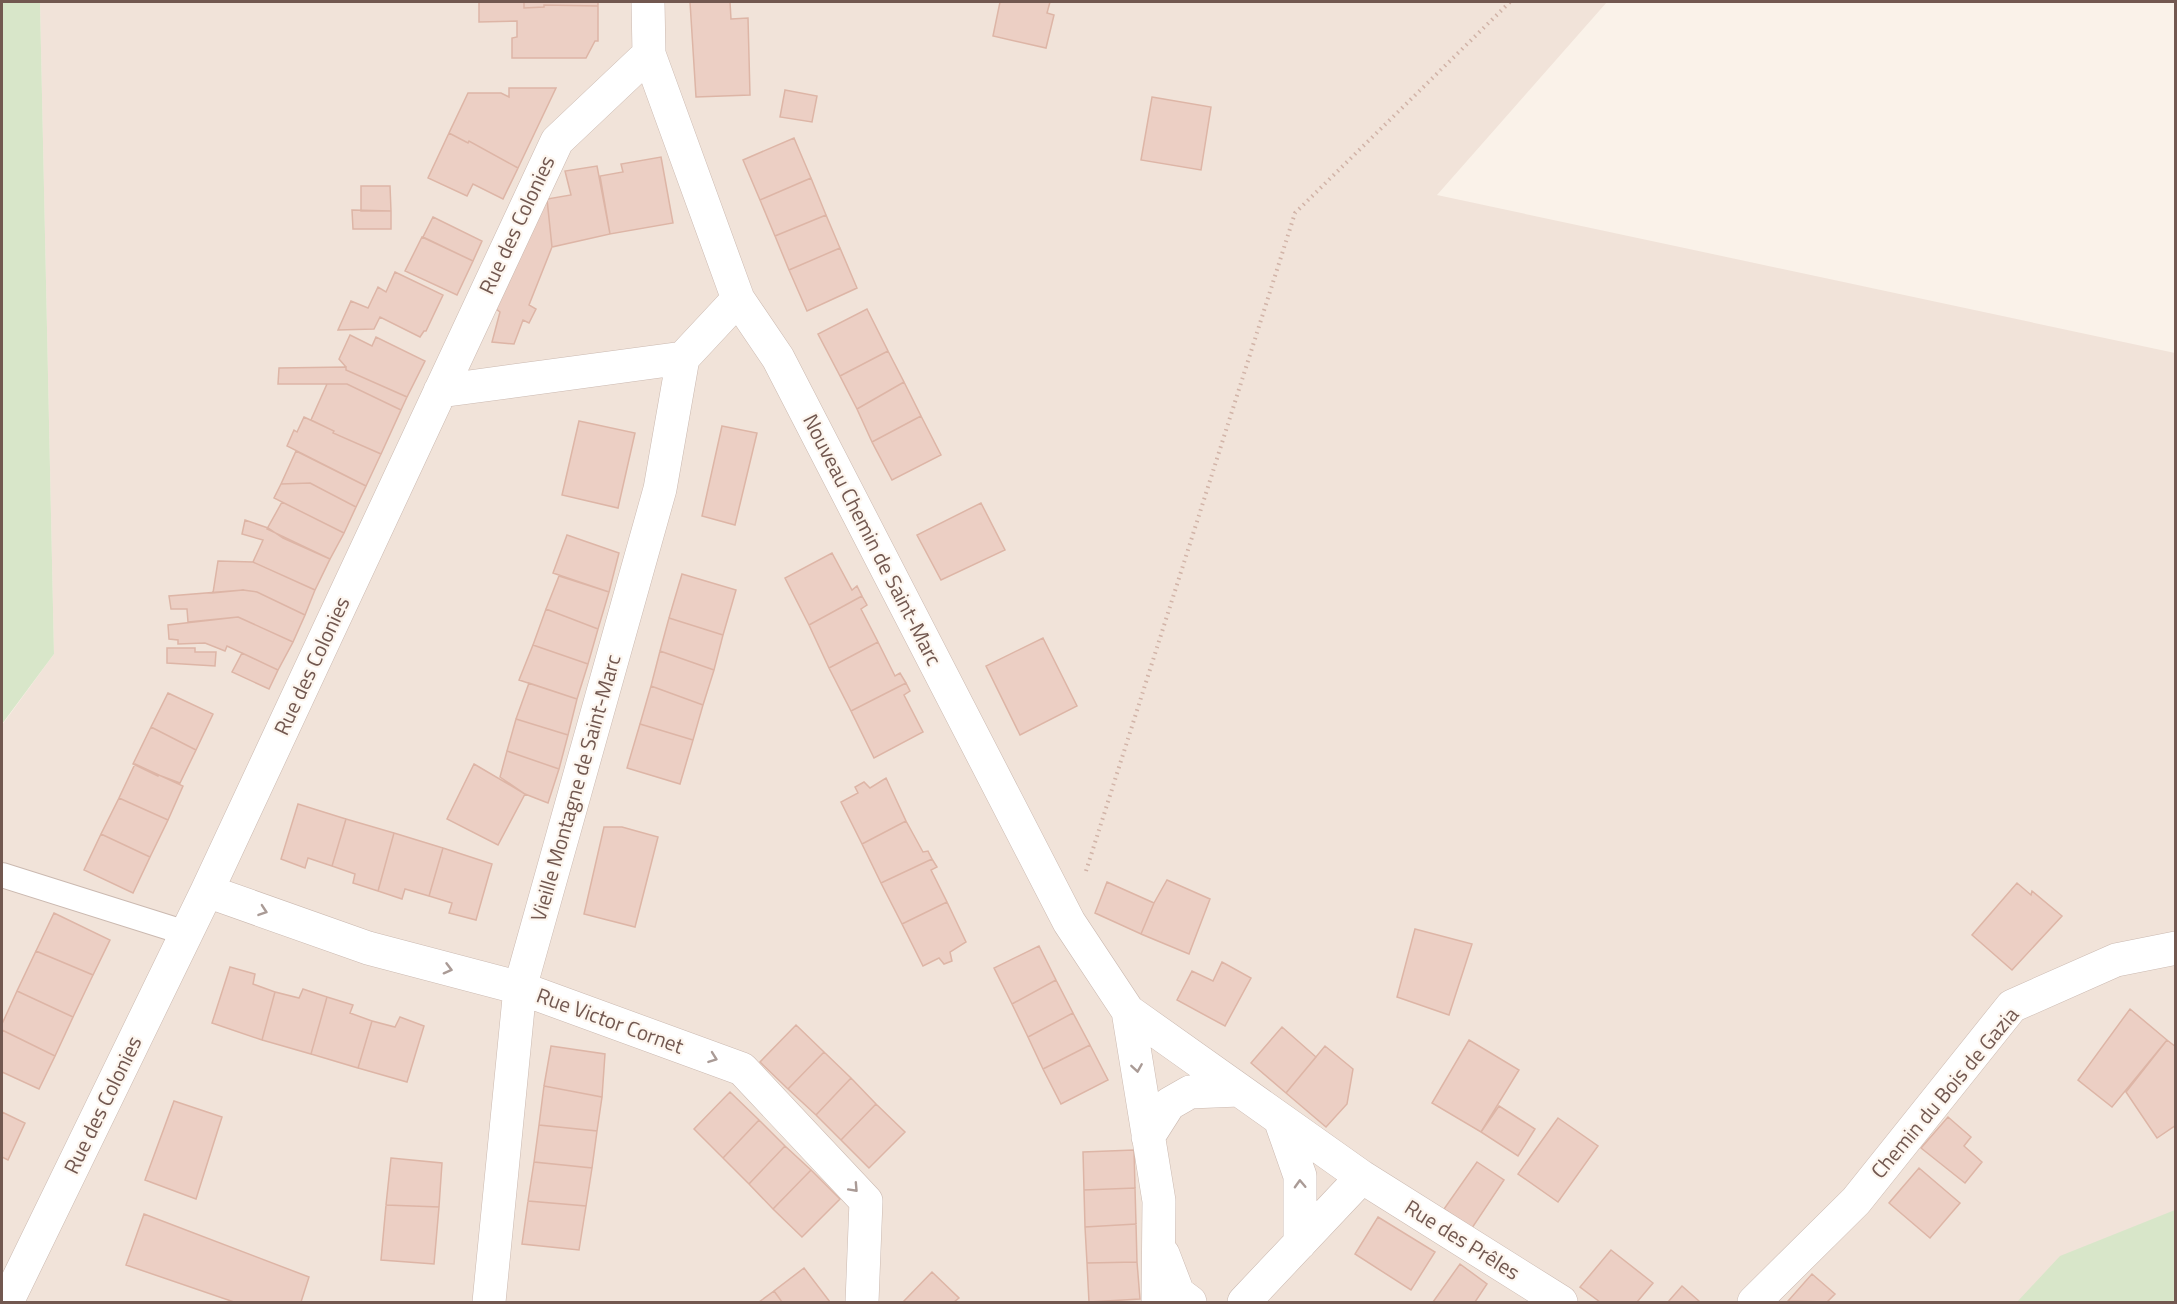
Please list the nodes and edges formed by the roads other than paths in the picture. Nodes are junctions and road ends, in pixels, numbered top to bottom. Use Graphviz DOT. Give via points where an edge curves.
graph roads {
  1 [pos="648,2"];
  2 [pos="649,54"];
  3 [pos="738,299"];
  4 [pos="683,358"];
  5 [pos="440,391"];
  6 [pos="2,876"];
  7 [pos="207,891"];
  8 [pos="186,933"];
  9 [pos="2175,948"];
  10 [pos="520,988"];
  11 [pos="1128,1011"];
  12 [pos="1239,1090"];
  13 [pos="1280,1119"];
  14 [pos="1148,1137"];
  15 [pos="1362,1177"];
  16 [pos="1159,1241"];
  17 [pos="1300,1243"];
  18 [pos="7,1302"];
  19 [pos="489,1302"];
  20 [pos="862,1302"];
  21 [pos="1158,1302"];
  22 [pos="1190,1302"];
  23 [pos="1244,1302"];
  24 [pos="1561,1302"];
  25 [pos="1754,1302"];
  1 -- 2 [label="street, Nouveau Chemin de Saint-Marc"];
  2 -- 3 [label="street, Nouveau Chemin de Saint-Marc"];
  2 -- 5 [label="street, Rue des Colonies" via="557,141"];
  3 -- 4 [label="street"];
  3 -- 11 [label="street, Nouveau Chemin de Saint-Marc" via="778,358 1070,922"];
  4 -- 5 [label="street"];
  4 -- 10 [label="street, Vieille Montagne de Saint-Marc" via="660,489"];
  5 -- 7 [label="street, Rue des Colonies"];
  6 -- 8 [label="lane"];
  7 -- 8 [label="street, Rue des Colonies"];
  7 -- 10 [label="street, Rue Victor Cornet, one-way" via="368,948"];
  8 -- 18 [label="street, Rue des Colonies"];
  9 -- 25 [label="street, Chemin du Bois de Gazia" via="2116,960 2012,1006 1856,1201"];
  10 -- 19 [label="street, Vieille Montagne de Saint-Marc"];
  10 -- 20 [label="street, Rue Victor Cornet, one-way" via="742,1069 866,1201"];
  11 -- 12 [label="street, Rue des Prêles"];
  11 -- 14 [label="street, one-way"];
  12 -- 13 [label="street, Rue des Prêles"];
  12 -- 14 [label="street" via="1190,1092 1169,1104"];
  13 -- 15 [label="street, Rue des Prêles"];
  17 -- 13 [label="street, one-way" via="1300,1176"];
  14 -- 16 [label="street" via="1159,1201"];
  15 -- 17 [label="street"];
  15 -- 24 [label="street, Rue des Prêles"];
  16 -- 21 [label="street"];
  16 -- 22 [label="street" via="1178,1293"];
  17 -- 23 [label="street"];
}
